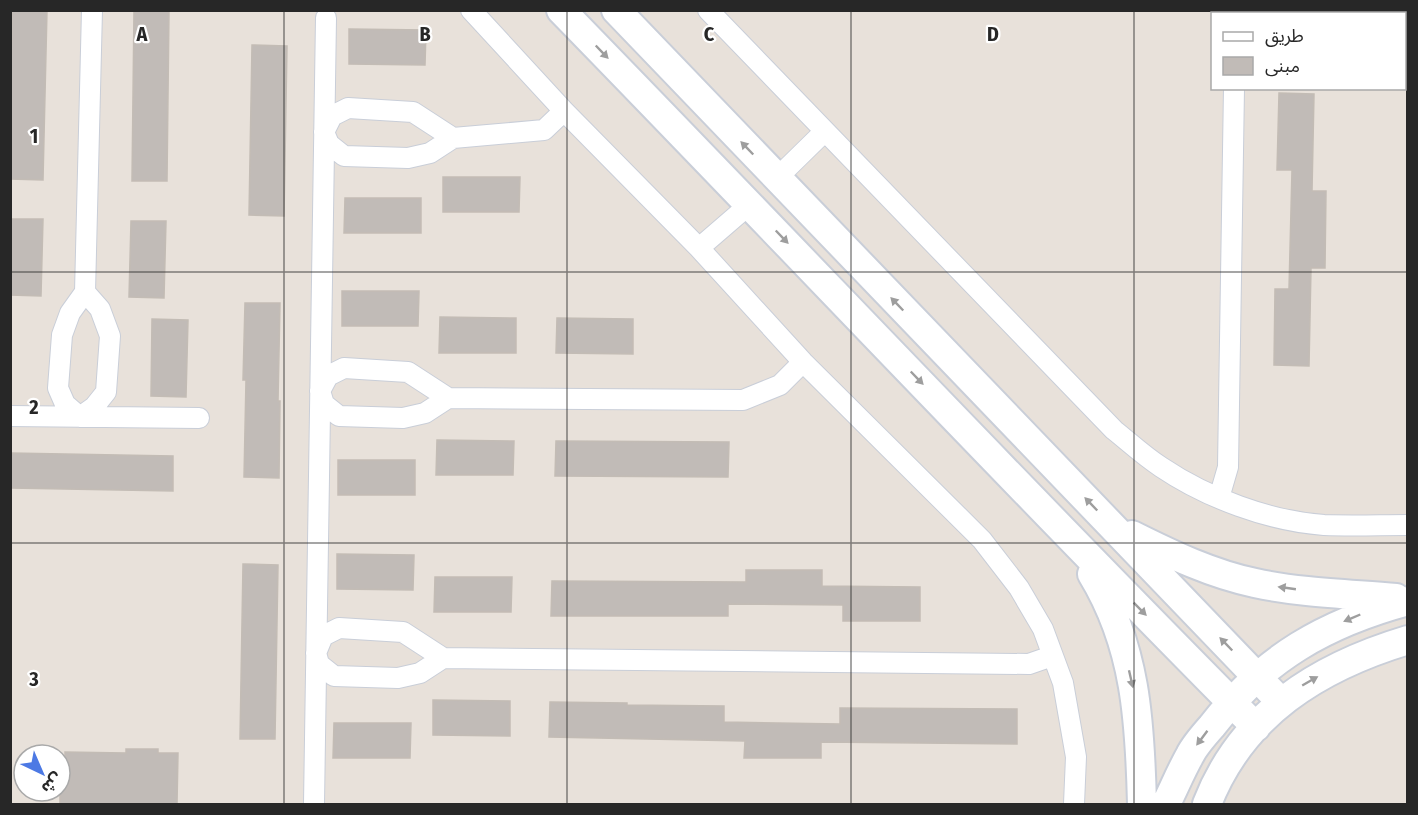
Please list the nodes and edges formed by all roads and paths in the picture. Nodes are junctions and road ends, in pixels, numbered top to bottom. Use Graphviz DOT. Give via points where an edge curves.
graph roads {
  1 [pos="92,10"];
  2 [pos="471,10"];
  3 [pos="561,10"];
  4 [pos="616,10"];
  5 [pos="708,10"];
  6 [pos="326,18"];
  7 [pos="1234,90"];
  8 [pos="564,111"];
  9 [pos="324,132"];
  10 [pos="824,132"];
  11 [pos="453,138"];
  12 [pos="776,179"];
  13 [pos="750,204"];
  14 [pos="699,248"];
  15 [pos="85,292"];
  16 [pos="804,362"];
  17 [pos="320,391"];
  18 [pos="448,398"];
  19 [pos="10,416"];
  20 [pos="80,417"];
  21 [pos="199,418"];
  22 [pos="1219,498"];
  23 [pos="1049,517"];
  24 [pos="1112,525"];
  25 [pos="1407,525"];
  26 [pos="1407,600"];
  27 [pos="1407,640"];
  28 [pos="316,653"];
  29 [pos="1052,656"];
  30 [pos="443,658"];
  31 [pos="1256,675"];
  32 [pos="1230,701"];
  33 [pos="1281,702"];
  34 [pos="1256,727"];
  35 [pos="314,804"];
  36 [pos="1074,804"];
  37 [pos="1142,804"];
  38 [pos="1166,804"];
  39 [pos="1207,804"];
  1 -- 15 [label="street"];
  2 -- 8 [label="street"];
  3 -- 13 [label="main road, one-way"];
  12 -- 4 [label="main road, one-way"];
  5 -- 10 [label="street"];
  6 -- 9 [label="street"];
  7 -- 22 [label="street" via="1228,467"];
  8 -- 11 [label="street" via="544,130"];
  8 -- 14 [label="street"];
  9 -- 11 [label="street" via="329,144 344,156 408,158 430,153"];
  9 -- 11 [label="street" via="333,116 348,108 413,112"];
  9 -- 17 [label="street"];
  10 -- 12 [label="street"];
  10 -- 22 [label="street" via="1114,430 1161,468"];
  24 -- 12 [label="main road, one-way"];
  13 -- 14 [label="street"];
  13 -- 23 [label="main road, one-way"];
  14 -- 16 [label="street"];
  15 -- 20 [label="street" via="70,313 62,335 58,388 65,404"];
  15 -- 20 [label="street" via="100,309 110,336 106,392"];
  16 -- 18 [label="street" via="780,385 743,400"];
  16 -- 29 [label="street" via="982,540 1019,588 1043,629"];
  17 -- 18 [label="street" via="324,404 339,416 403,418 425,413"];
  17 -- 18 [label="street" via="327,376 344,368 408,372"];
  17 -- 28 [label="street"];
  19 -- 20 [label="street"];
  20 -- 21 [label="street"];
  22 -- 25 [label="street" via="1294,521"];
  23 -- 32 [label="main road, one-way"];
  23 -- 37 [label="main road, one-way" via="1106,597 1123,644 1140,735"];
  26 -- 24 [label="main road, one-way" via="1255,583 1197,566"];
  31 -- 24 [label="main road, one-way"];
  26 -- 31 [label="main road, one-way" via="1334,626"];
  33 -- 27 [label="main road, one-way" via="1331,669"];
  28 -- 30 [label="street" via="320,664 334,676 398,678 420,673"];
  28 -- 30 [label="street" via="323,636 339,628 403,632"];
  28 -- 35 [label="street"];
  29 -- 30 [label="street" via="1029,664"];
  29 -- 36 [label="street" via="1063,683 1076,757"];
  31 -- 32 [label="main road"];
  31 -- 33 [label="main road"];
  32 -- 34 [label="main road"];
  32 -- 38 [label="main road, one-way" via="1190,754"];
  33 -- 34 [label="main road"];
  34 -- 39 [label="main road" via="1224,770"];
}
